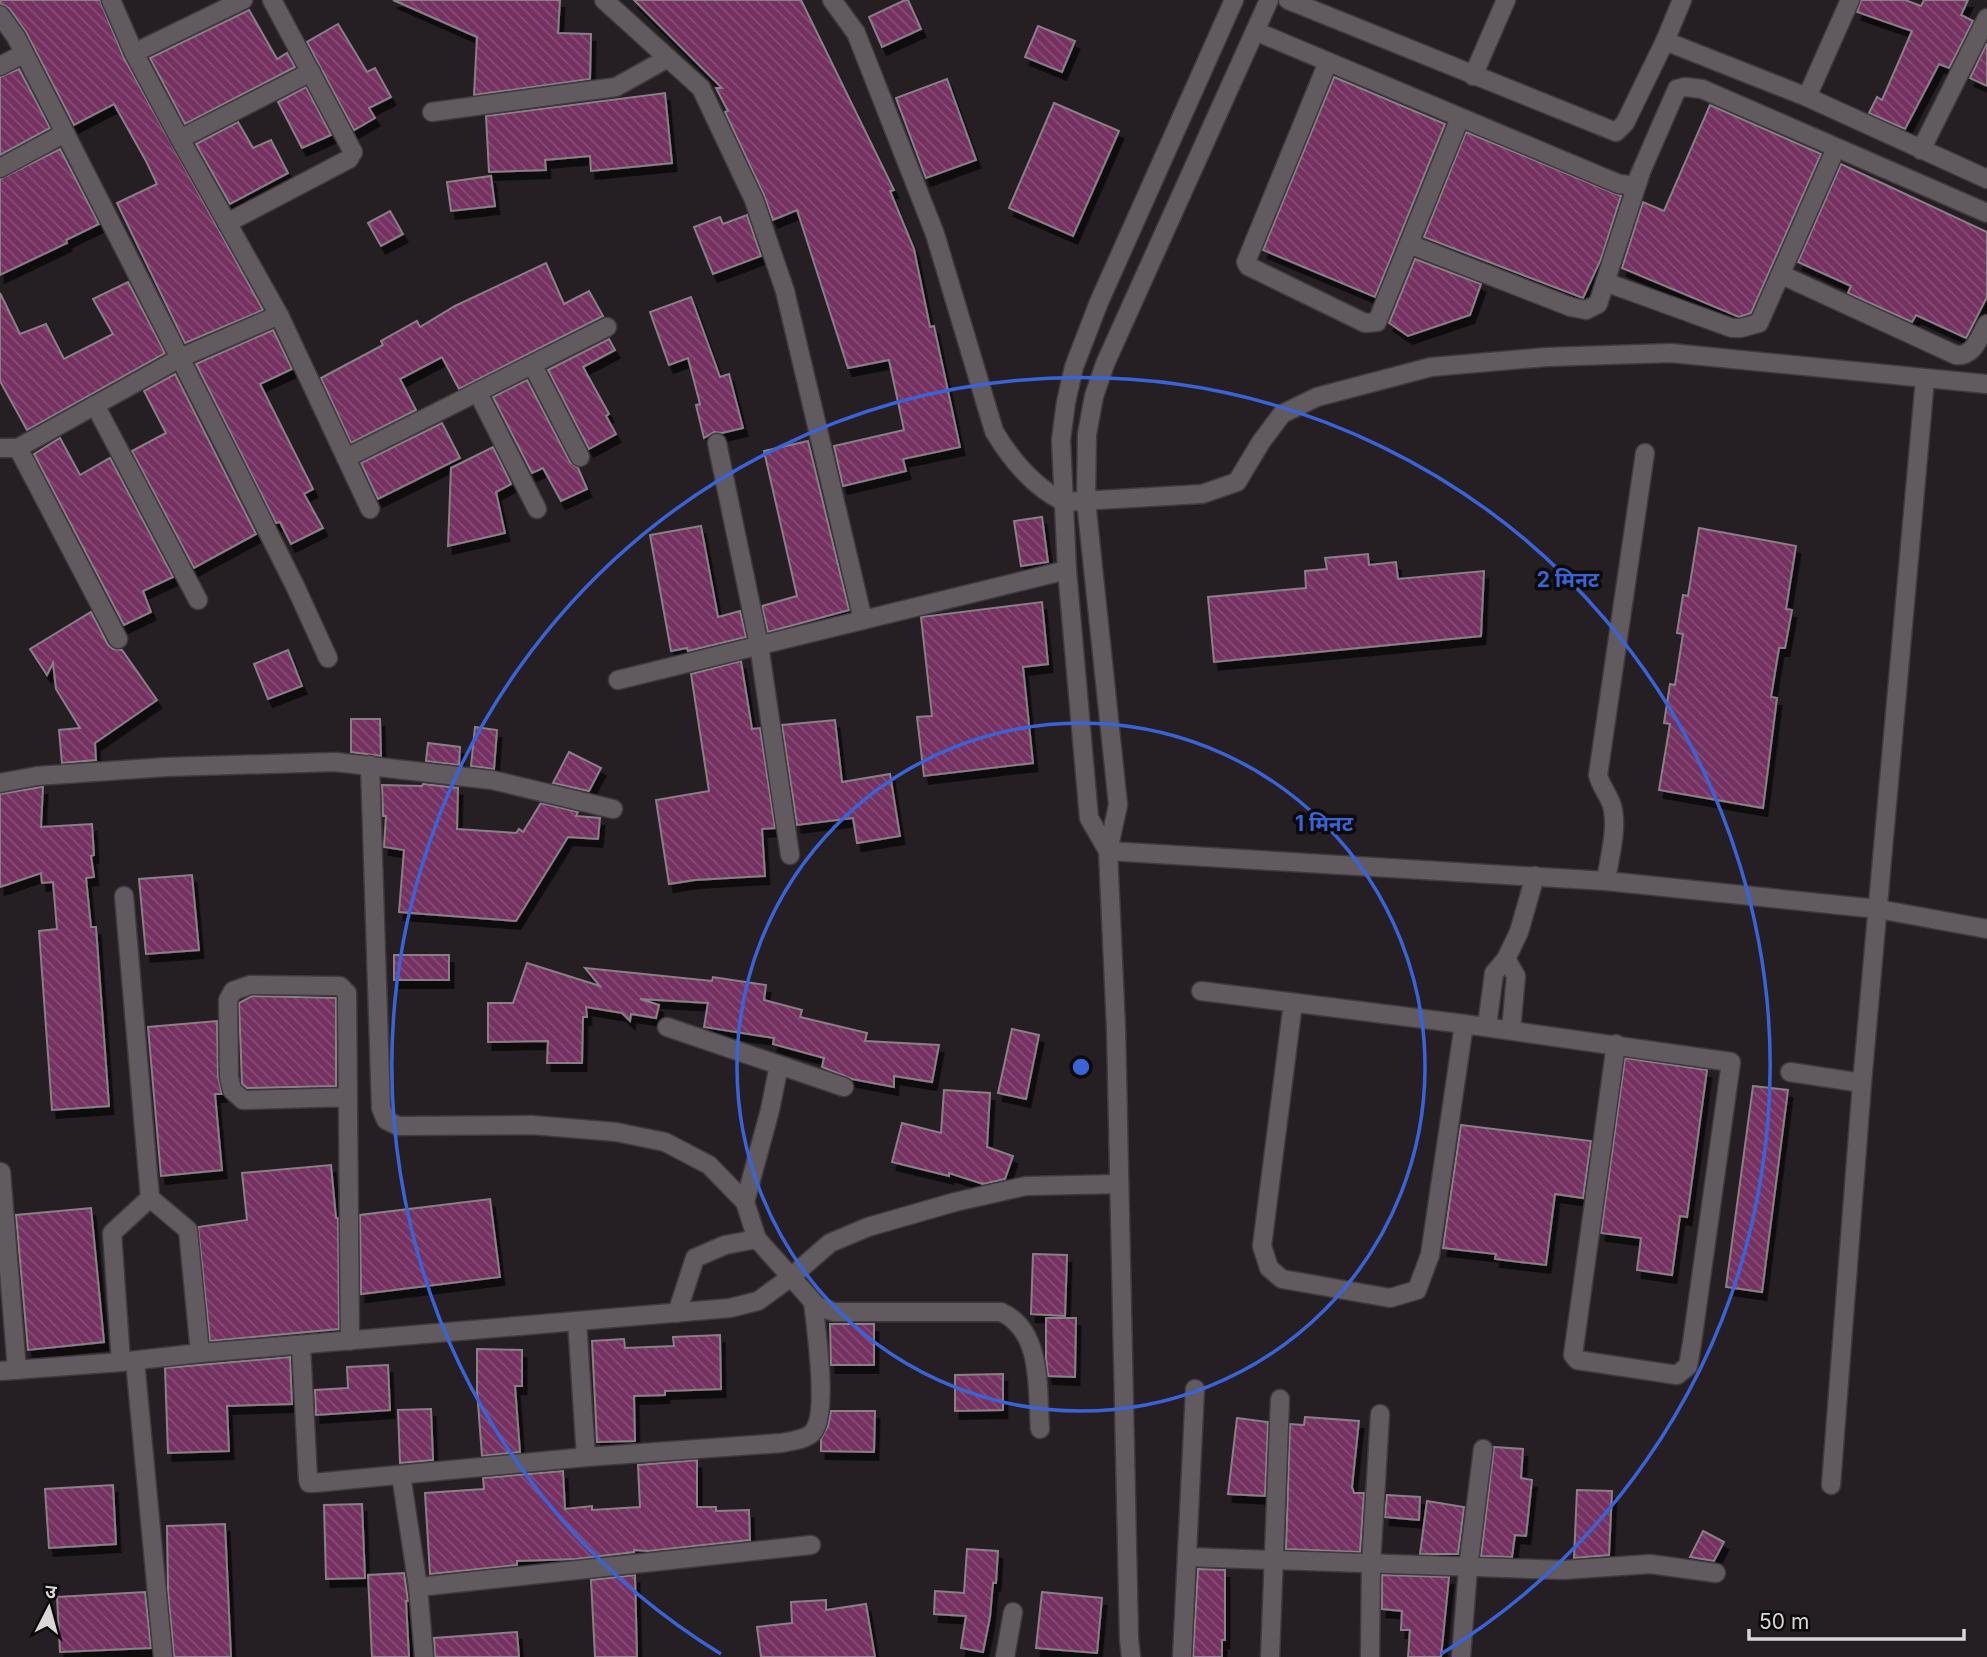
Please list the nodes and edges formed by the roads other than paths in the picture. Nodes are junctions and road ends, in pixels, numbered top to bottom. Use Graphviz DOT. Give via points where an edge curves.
graph roads {
  1 [pos="111,0"];
  2 [pos="243,0"];
  3 [pos="272,0"];
  4 [pos="604,0"];
  5 [pos="832,0"];
  6 [pos="1234,0"];
  7 [pos="1269,0"];
  8 [pos="1288,0"];
  9 [pos="1506,0"];
  10 [pos="1682,0"];
  11 [pos="1850,0"];
  12 [pos="0,15"];
  13 [pos="1987,18"];
  14 [pos="1255,31"];
  15 [pos="1665,41"];
  16 [pos="134,53"];
  17 [pos="23,54"];
  18 [pos="668,58"];
  19 [pos="1328,62"];
  20 [pos="0,66"];
  21 [pos="311,72"];
  22 [pos="1473,76"];
  23 [pos="1807,97"];
  24 [pos="432,112"];
  25 [pos="1460,118"];
  26 [pos="65,133"];
  27 [pos="180,139"];
  28 [pos="1836,148"];
  29 [pos="1921,150"];
  30 [pos="0,168"];
  31 [pos="1640,175"];
  32 [pos="1987,179"];
  33 [pos="1987,214"];
  34 [pos="227,223"];
  35 [pos="1409,244"];
  36 [pos="1782,275"];
  37 [pos="1605,282"];
  38 [pos="279,315"];
  39 [pos="1987,324"];
  40 [pos="607,327"];
  41 [pos="180,358"];
  42 [pos="533,366"];
  43 [pos="1925,379"];
  44 [pos="1987,384"];
  45 [pos="478,393"];
  46 [pos="95,405"];
  47 [pos="717,443"];
  48 [pos="9,448"];
  49 [pos="1645,453"];
  50 [pos="580,457"];
  51 [pos="346,458"];
  52 [pos="1086,500"];
  53 [pos="1064,502"];
  54 [pos="370,509"];
  55 [pos="537,509"];
  56 [pos="1067,570"];
  57 [pos="198,600"];
  58 [pos="863,620"];
  59 [pos="118,639"];
  60 [pos="759,645"];
  61 [pos="328,658"];
  62 [pos="618,680"];
  63 [pos="370,765"];
  64 [pos="0,783"];
  65 [pos="614,809"];
  66 [pos="1108,851"];
  67 [pos="790,855"];
  68 [pos="1535,876"];
  69 [pos="1606,881"];
  70 [pos="124,896"];
  71 [pos="1878,909"];
  72 [pos="1987,929"];
  73 [pos="1506,959"];
  74 [pos="1202,992"];
  75 [pos="1293,1003"];
  76 [pos="1464,1024"];
  77 [pos="1487,1026"];
  78 [pos="667,1027"];
  79 [pos="1511,1029"];
  80 [pos="1616,1044"];
  81 [pos="779,1065"];
  82 [pos="1790,1072"];
  83 [pos="1862,1083"];
  84 [pos="844,1087"];
  85 [pos="348,1097"];
  86 [pos="1,1172"];
  87 [pos="1119,1184"];
  88 [pos="150,1198"];
  89 [pos="746,1202"];
  90 [pos="757,1240"];
  91 [pos="791,1277"];
  92 [pos="813,1302"];
  93 [pos="677,1312"];
  94 [pos="577,1321"];
  95 [pos="350,1340"];
  96 [pos="301,1345"];
  97 [pos="200,1353"];
  98 [pos="128,1362"];
  99 [pos="8,1370"];
  100 [pos="1195,1389"];
  101 [pos="1280,1399"];
  102 [pos="1380,1414"];
  103 [pos="1040,1429"];
  104 [pos="1483,1449"];
  105 [pos="586,1457"];
  106 [pos="401,1475"];
  107 [pos="1831,1485"];
  108 [pos="811,1545"];
  109 [pos="1187,1557"];
  110 [pos="1276,1560"];
  111 [pos="1371,1564"];
  112 [pos="1468,1568"];
  113 [pos="1716,1573"];
  114 [pos="418,1587"];
  115 [pos="1013,1612"];
  116 [pos="163,1657"];
  117 [pos="424,1657"];
  118 [pos="1005,1657"];
  119 [pos="1129,1657"];
  120 [pos="1182,1657"];
  121 [pos="1270,1657"];
  122 [pos="1370,1657"];
  123 [pos="1461,1657"];
  1 -- 16 [label="street"];
  2 -- 16 [label="street"];
  3 -- 21 [label="street"];
  4 -- 18 [label="street"];
  5 -- 53 [label="street" via="856,33 935,234 994,431 1008,455 1047,494"];
  6 -- 53 [label="street" via="1074,366 1061,440"];
  7 -- 14 [label="street"];
  8 -- 22 [label="street"];
  9 -- 22 [label="street"];
  10 -- 15 [label="street"];
  11 -- 23 [label="street"];
  12 -- 17 [label="street"];
  13 -- 29 [label="street"];
  14 -- 19 [label="street"];
  14 -- 52 [label="street" via="1105,364 1087,435"];
  15 -- 22 [label="street" via="1625,123 1616,132"];
  15 -- 23 [label="street"];
  16 -- 27 [label="street"];
  17 -- 20 [label="street"];
  17 -- 26 [label="street"];
  18 -- 24 [label="street" via="616,87"];
  18 -- 58 [label="street" via="701,88 754,200 792,317"];
  19 -- 25 [label="street"];
  19 -- 35 [label="street" via="1246,262 1372,324 1377,322"];
  21 -- 27 [label="street"];
  21 -- 34 [label="street" via="353,152 349,159"];
  23 -- 29 [label="street"];
  25 -- 31 [label="street" via="1619,184 1636,183"];
  25 -- 35 [label="street"];
  26 -- 30 [label="street"];
  26 -- 41 [label="street"];
  27 -- 34 [label="street"];
  28 -- 31 [label="street" via="1702,89 1685,87 1677,89"];
  28 -- 33 [label="street"];
  28 -- 36 [label="street"];
  29 -- 32 [label="street"];
  31 -- 37 [label="street"];
  34 -- 38 [label="street"];
  35 -- 37 [label="street" via="1587,310 1598,304"];
  36 -- 37 [label="street" via="1759,323 1741,328"];
  36 -- 39 [label="street" via="1956,355 1971,352"];
  38 -- 41 [label="street"];
  38 -- 51 [label="street"];
  40 -- 42 [label="street"];
  41 -- 46 [label="street"];
  41 -- 61 [label="street"];
  42 -- 45 [label="street"];
  42 -- 50 [label="street"];
  43 -- 44 [label="street"];
  43 -- 52 [label="street" via="1671,353 1431,367 1317,397 1282,414 1237,482 1202,494"];
  43 -- 71 [label="street"];
  45 -- 51 [label="street"];
  45 -- 55 [label="street"];
  46 -- 48 [label="street"];
  46 -- 57 [label="street"];
  47 -- 60 [label="street"];
  48 -- 59 [label="street"];
  49 -- 69 [label="street" via="1598,775 1614,819"];
  51 -- 54 [label="street"];
  52 -- 53 [label="street"];
  52 -- 66 [label="street" via="1118,805"];
  53 -- 56 [label="street"];
  56 -- 58 [label="street"];
  56 -- 66 [label="street" via="1088,818"];
  58 -- 60 [label="street"];
  60 -- 62 [label="street"];
  60 -- 67 [label="street"];
  63 -- 64 [label="street" via="166,767"];
  63 -- 65 [label="street" via="492,780"];
  63 -- 89 [label="street" via="381,1108 386,1119 398,1126 532,1125 616,1132 665,1142 709,1164"];
  66 -- 68 [label="street"];
  66 -- 87 [label="street"];
  68 -- 69 [label="street"];
  68 -- 73 [label="street"];
  69 -- 71 [label="street"];
  70 -- 88 [label="street"];
  71 -- 72 [label="street"];
  71 -- 83 [label="street"];
  73 -- 77 [label="street" via="1494,973"];
  73 -- 79 [label="street" via="1516,976"];
  74 -- 75 [label="street"];
  75 -- 76 [label="street"];
  75 -- 76 [label="street" via="1262,1246 1269,1268 1282,1279 1390,1298 1417,1290 1430,1255"];
  76 -- 77 [label="street"];
  77 -- 79 [label="street"];
  78 -- 81 [label="street"];
  79 -- 80 [label="street"];
  80 -- 80 [label="street" via="1573,1354 1577,1360 1677,1374 1688,1366 1692,1343 1731,1062"];
  81 -- 84 [label="street"];
  81 -- 89 [label="street"];
  82 -- 83 [label="street"];
  83 -- 107 [label="street"];
  85 -- 85 [label="street" via="243,1100 232,1090 228,1000 233,991 250,985 340,986 347,993 349,1007"];
  85 -- 95 [label="street"];
  86 -- 99 [label="street"];
  87 -- 91 [label="street" via="1026,1186 943,1205 830,1243"];
  87 -- 119 [label="street"];
  88 -- 97 [label="street" via="188,1230"];
  88 -- 98 [label="street" via="112,1233"];
  89 -- 90 [label="street"];
  90 -- 91 [label="street"];
  90 -- 93 [label="street" via="726,1245 695,1258"];
  91 -- 92 [label="street"];
  91 -- 93 [label="street" via="758,1301"];
  92 -- 103 [label="street" via="834,1312 1001,1312 1013,1317 1035,1358"];
  92 -- 105 [label="street" via="821,1394 818,1426 811,1435 781,1443"];
  93 -- 94 [label="street"];
  94 -- 95 [label="street"];
  94 -- 105 [label="street"];
  95 -- 96 [label="street"];
  96 -- 97 [label="street"];
  96 -- 106 [label="street" via="309,1483"];
  97 -- 98 [label="street"];
  98 -- 99 [label="street"];
  98 -- 116 [label="street"];
  100 -- 109 [label="street"];
  101 -- 110 [label="street"];
  102 -- 111 [label="street"];
  104 -- 112 [label="street"];
  105 -- 106 [label="street"];
  106 -- 114 [label="street"];
  108 -- 114 [label="street"];
  109 -- 110 [label="street"];
  109 -- 120 [label="street"];
  110 -- 111 [label="street"];
  110 -- 121 [label="street"];
  111 -- 112 [label="street"];
  111 -- 122 [label="street"];
  112 -- 113 [label="street" via="1564,1570 1650,1564"];
  112 -- 123 [label="street"];
  114 -- 117 [label="street"];
  115 -- 118 [label="street"];
}
